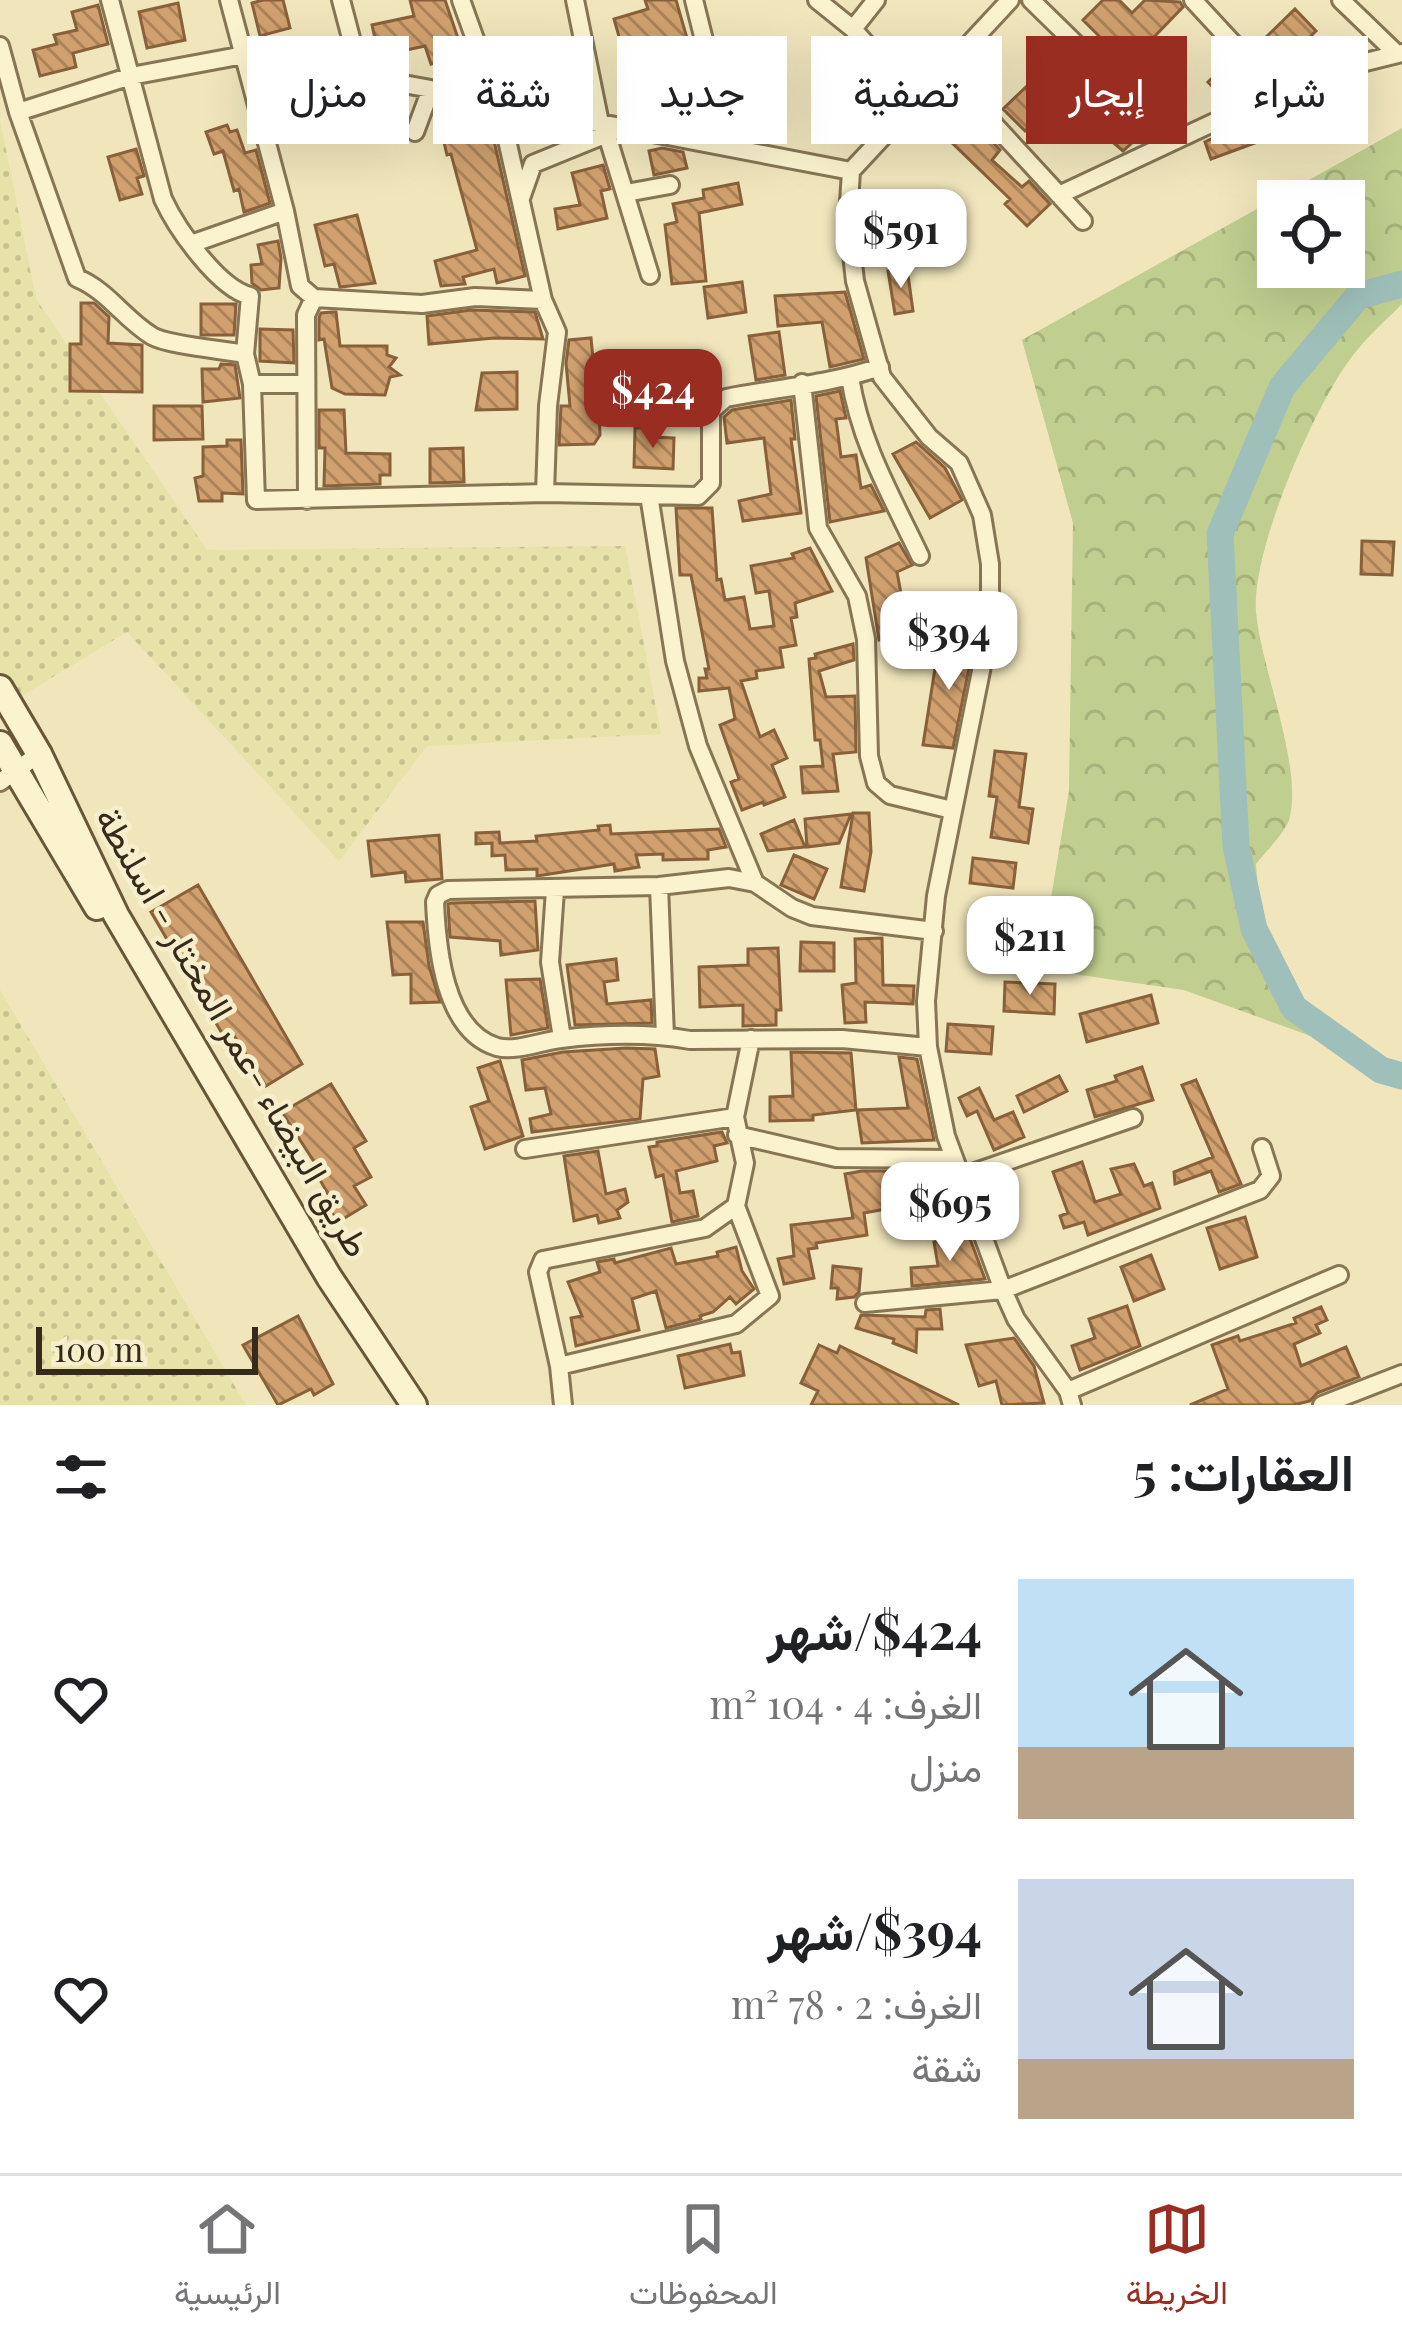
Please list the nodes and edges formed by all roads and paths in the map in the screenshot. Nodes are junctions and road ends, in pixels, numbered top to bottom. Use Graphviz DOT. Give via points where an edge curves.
graph roads {
  1 [pos="110,0"];
  2 [pos="229,0"];
  3 [pos="341,0"];
  4 [pos="461,0"];
  5 [pos="574,0"];
  6 [pos="694,0"];
  7 [pos="817,0"];
  8 [pos="876,0"];
  9 [pos="1010,0"];
  10 [pos="1031,0"];
  11 [pos="1193,0"];
  12 [pos="1341,0"];
  13 [pos="853,29"];
  14 [pos="351,36"];
  15 [pos="474,36"];
  16 [pos="859,36"];
  17 [pos="976,36"];
  18 [pos="1068,36"];
  19 [pos="1226,36"];
  20 [pos="0,46"];
  21 [pos="1400,54"];
  22 [pos="244,55"];
  23 [pos="247,56"];
  24 [pos="1368,62"];
  25 [pos="131,76"];
  26 [pos="409,85"];
  27 [pos="431,89"];
  28 [pos="18,112"];
  29 [pos="593,126"];
  30 [pos="609,129"];
  31 [pos="415,132"];
  32 [pos="1002,134"];
  33 [pos="508,144"];
  34 [pos="876,144"];
  35 [pos="1166,144"];
  36 [pos="731,148"];
  37 [pos="851,171"];
  38 [pos="670,185"];
  39 [pos="626,193"];
  40 [pos="1058,195"];
  41 [pos="520,202"];
  42 [pos="285,211"];
  43 [pos="1083,221"];
  44 [pos="190,244"];
  45 [pos="650,275"];
  46 [pos="314,298"];
  47 [pos="543,300"];
  48 [pos="245,354"];
  49 [pos="880,367"];
  50 [pos="850,377"];
  51 [pos="802,383"];
  52 [pos="252,384"];
  53 [pos="306,384"];
  54 [pos="544,493"];
  55 [pos="649,495"];
  56 [pos="307,500"];
  57 [pos="920,556"];
  58 [pos="0,688"];
  59 [pos="0,744"];
  60 [pos="39,754"];
  61 [pos="8,776"];
  62 [pos="952,810"];
  63 [pos="755,883"];
  64 [pos="659,886"];
  65 [pos="555,890"];
  66 [pos="934,931"];
  67 [pos="665,1036"];
  68 [pos="562,1038"];
  69 [pos="751,1040"];
  70 [pos="928,1047"];
  71 [pos="1133,1118"];
  72 [pos="736,1126"];
  73 [pos="1262,1148"];
  74 [pos="525,1149"];
  75 [pos="954,1159"];
  76 [pos="961,1177"];
  77 [pos="736,1206"];
  78 [pos="1339,1275"];
  79 [pos="1003,1290"];
  80 [pos="865,1303"];
  81 [pos="559,1366"];
  82 [pos="1400,1379"];
  83 [pos="1070,1398"];
  84 [pos="395,1405"];
  85 [pos="414,1405"];
  86 [pos="563,1405"];
  87 [pos="1322,1405"];
  1 -- 25 [label="street"];
  2 -- 22 [label="street"];
  3 -- 14 [label="street"];
  4 -- 15 [label="street"];
  5 -- 30 [label="street"];
  6 -- 36 [label="street"];
  7 -- 13 [label="street"];
  8 -- 13 [label="street"];
  9 -- 17 [label="street"];
  10 -- 18 [label="street"];
  11 -- 19 [label="street"];
  12 -- 21 [label="street"];
  13 -- 16 [label="street"];
  20 -- 28 [label="street"];
  21 -- 24 [label="street"];
  22 -- 23 [label="street"];
  22 -- 25 [label="street"];
  22 -- 42 [label="street"];
  25 -- 28 [label="street"];
  25 -- 44 [label="street" via="163,199"];
  26 -- 27 [label="street"];
  27 -- 31 [label="street"];
  28 -- 48 [label="street" via="77,278 100,288 156,339"];
  29 -- 30 [label="street"];
  30 -- 36 [label="street"];
  30 -- 39 [label="street"];
  30 -- 41 [label="street" via="532,164"];
  32 -- 40 [label="street"];
  33 -- 41 [label="street"];
  34 -- 37 [label="street"];
  35 -- 40 [label="street"];
  36 -- 37 [label="street"];
  37 -- 49 [label="street" via="855,280"];
  38 -- 39 [label="street"];
  39 -- 45 [label="street"];
  40 -- 43 [label="street"];
  41 -- 47 [label="street"];
  42 -- 44 [label="street"];
  42 -- 46 [label="street" via="300,286"];
  44 -- 48 [label="street" via="232,291 250,296"];
  46 -- 47 [label="street"];
  46 -- 53 [label="street" via="306,314"];
  47 -- 54 [label="street" via="557,332"];
  48 -- 52 [label="street"];
  49 -- 50 [label="street"];
  49 -- 62 [label="street" via="929,437 959,463 982,515 990,564 990,626"];
  50 -- 51 [label="street"];
  50 -- 57 [label="street" via="857,422"];
  51 -- 55 [label="street" via="716,404 706,491"];
  51 -- 62 [label="street" via="818,528 857,596 866,639 876,783 890,795"];
  52 -- 53 [label="street"];
  52 -- 56 [label="street" via="256,500"];
  53 -- 56 [label="street"];
  54 -- 55 [label="street"];
  54 -- 56 [label="street"];
  55 -- 63 [label="street" via="674,661 698,746"];
  58 -- 60 [label="main road, طريق البيضاء -عمر المختار - اسلنطة"];
  59 -- 61 [label="main road, طريق البيضاء -عمر المختار - اسلنطة"];
  60 -- 61 [label="street"];
  60 -- 85 [label="main road, طريق البيضاء -عمر المختار - اسلنطة" via="116,915 329,1277"];
  61 -- 84 [label="main road, طريق البيضاء -عمر المختار - اسلنطة"];
  62 -- 66 [label="street"];
  63 -- 64 [label="street"];
  63 -- 66 [label="street" via="812,916"];
  64 -- 65 [label="street"];
  64 -- 67 [label="street"];
  65 -- 68 [label="street" via="550,962"];
  65 -- 68 [label="street" via="448,890 435,902 454,1005 474,1032 505,1048"];
  66 -- 70 [label="street"];
  67 -- 68 [label="street"];
  67 -- 69 [label="street"];
  69 -- 70 [label="street"];
  69 -- 72 [label="street"];
  70 -- 75 [label="street"];
  71 -- 76 [label="street"];
  72 -- 74 [label="street"];
  72 -- 75 [label="street" via="836,1158"];
  72 -- 77 [label="street" via="745,1163"];
  73 -- 79 [label="street" via="1271,1176 1260,1190"];
  75 -- 76 [label="street"];
  76 -- 79 [label="street"];
  77 -- 81 [label="street" via="705,1228 543,1260 538,1273"];
  77 -- 81 [label="street" via="770,1296 736,1324"];
  78 -- 83 [label="street"];
  79 -- 80 [label="street"];
  79 -- 83 [label="street"];
  81 -- 86 [label="street"];
  82 -- 87 [label="street"];
}
